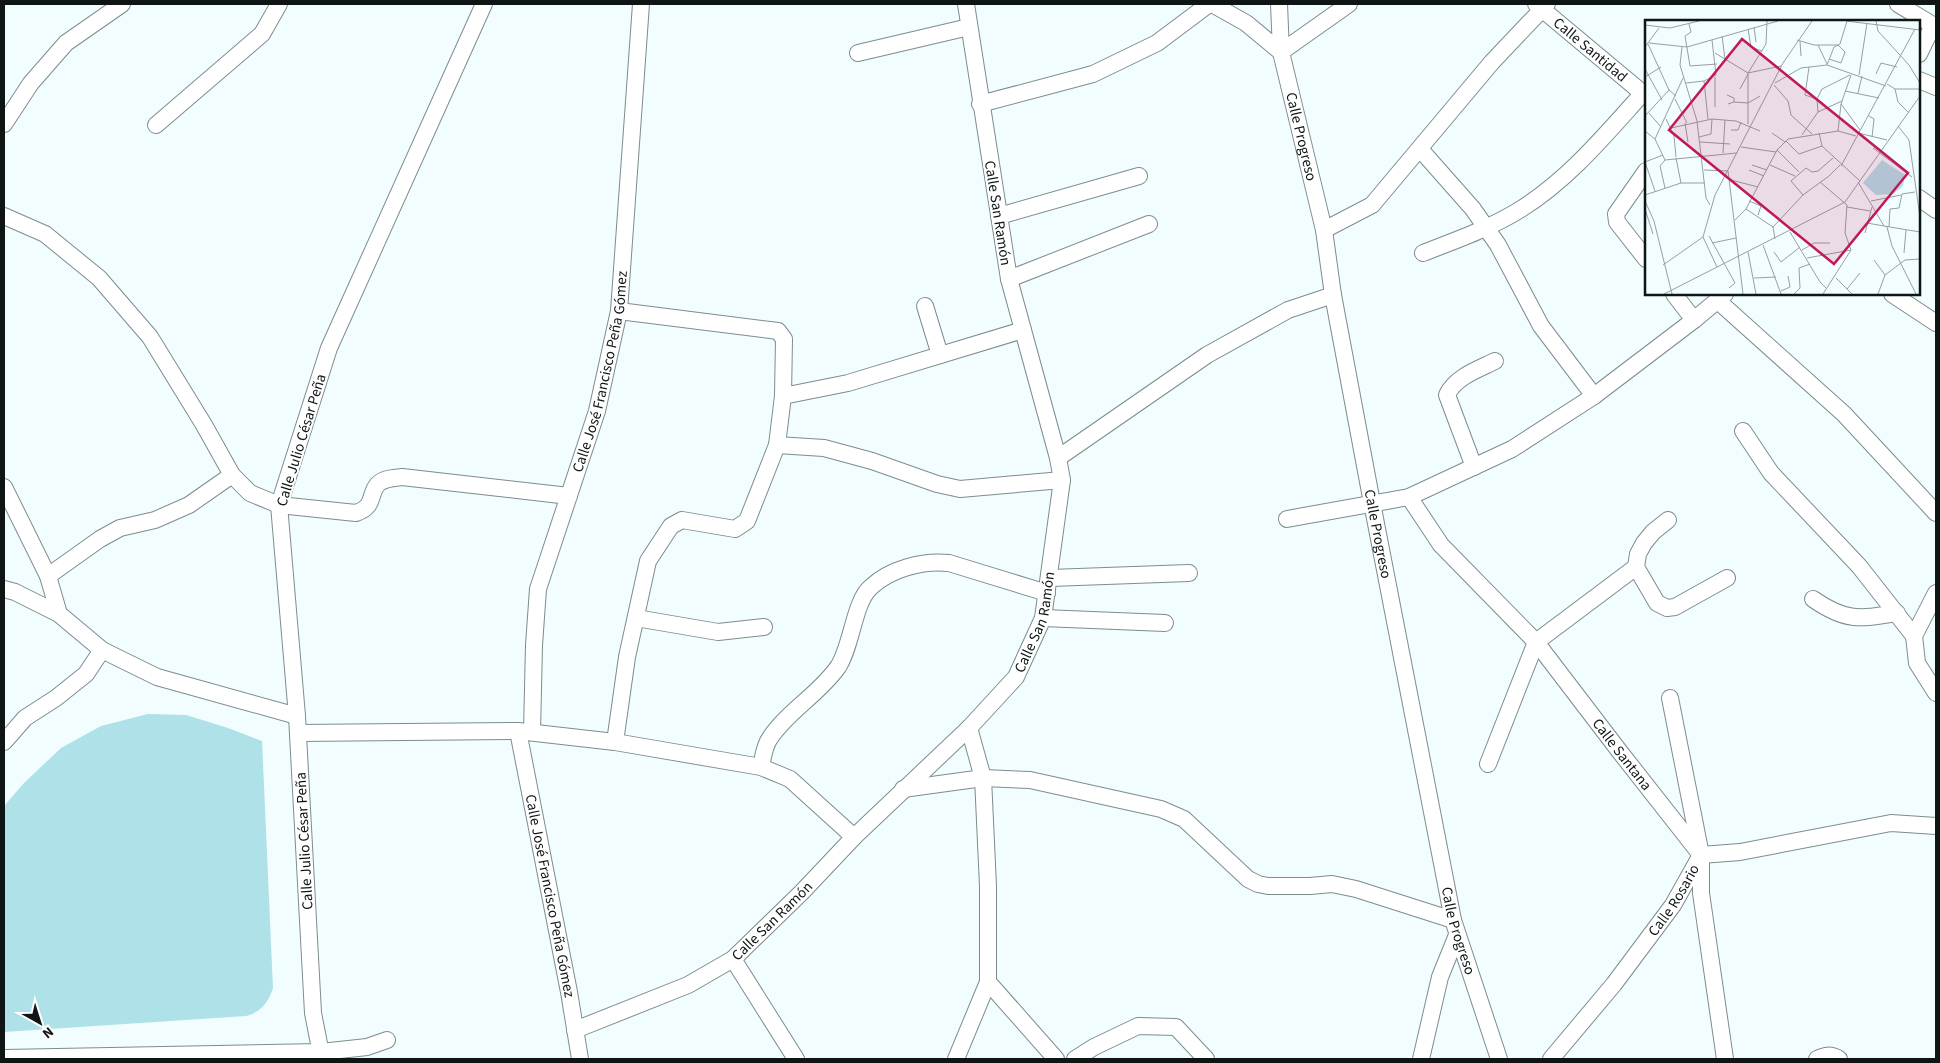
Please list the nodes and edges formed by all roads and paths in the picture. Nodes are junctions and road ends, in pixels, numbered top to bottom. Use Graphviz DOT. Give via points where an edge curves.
graph roads {
  1 [pos="122,4"];
  2 [pos="279,4"];
  3 [pos="484,4"];
  4 [pos="641,4"];
  5 [pos="966,4"];
  6 [pos="1210,4"];
  7 [pos="1279,4"];
  8 [pos="1350,4"];
  9 [pos="1898,4"];
  10 [pos="1541,5"];
  11 [pos="1935,26"];
  12 [pos="969,27"];
  13 [pos="1281,52"];
  14 [pos="1920,52"];
  15 [pos="858,53"];
  16 [pos="1920,80"];
  17 [pos="1936,88"];
  18 [pos="1644,94"];
  19 [pos="980,104"];
  20 [pos="4,124"];
  21 [pos="156,125"];
  22 [pos="1420,149"];
  23 [pos="1645,172"];
  24 [pos="1139,176"];
  25 [pos="1920,199"];
  26 [pos="1936,210"];
  27 [pos="4,216"];
  28 [pos="999,216"];
  29 [pos="1149,224"];
  30 [pos="1485,227"];
  31 [pos="1324,230"];
  32 [pos="1423,253"];
  33 [pos="1645,258"];
  34 [pos="1009,279"];
  35 [pos="1333,295"];
  36 [pos="1675,295"];
  37 [pos="1894,295"];
  38 [pos="1721,298"];
  39 [pos="925,306"];
  40 [pos="619,311"];
  41 [pos="1694,320"];
  42 [pos="1936,322"];
  43 [pos="1023,330"];
  44 [pos="940,355"];
  45 [pos="1495,361"];
  46 [pos="783,396"];
  47 [pos="1594,396"];
  48 [pos="1742,430"];
  49 [pos="777,445"];
  50 [pos="1058,458"];
  51 [pos="1474,467"];
  52 [pos="232,475"];
  53 [pos="1062,480"];
  54 [pos="4,487"];
  55 [pos="569,496"];
  56 [pos="1409,497"];
  57 [pos="1372,503"];
  58 [pos="279,505"];
  59 [pos="1936,513"];
  60 [pos="1287,519"];
  61 [pos="1668,520"];
  62 [pos="1636,567"];
  63 [pos="1189,573"];
  64 [pos="48,576"];
  65 [pos="1727,578"];
  66 [pos="1049,586"];
  67 [pos="4,589"];
  68 [pos="1936,593"];
  69 [pos="1813,599"];
  70 [pos="1897,612"];
  71 [pos="59,614"];
  72 [pos="636,618"];
  73 [pos="1043,618"];
  74 [pos="1165,623"];
  75 [pos="764,627"];
  76 [pos="1914,636"];
  77 [pos="1536,642"];
  78 [pos="102,650"];
  79 [pos="1936,693"];
  80 [pos="1670,698"];
  81 [pos="297,716"];
  82 [pos="969,728"];
  83 [pos="525,732"];
  84 [pos="298,733"];
  85 [pos="4,742"];
  86 [pos="615,742"];
  87 [pos="1488,764"];
  88 [pos="761,767"];
  89 [pos="983,778"];
  90 [pos="903,790"];
  91 [pos="1936,826"];
  92 [pos="854,837"];
  93 [pos="1701,855"];
  94 [pos="1455,928"];
  95 [pos="733,959"];
  96 [pos="988,982"];
  97 [pos="575,1030"];
  98 [pos="387,1040"];
  99 [pos="322,1056"];
  100 [pos="4,1058"];
  101 [pos="580,1059"];
  102 [pos="796,1059"];
  103 [pos="956,1059"];
  104 [pos="1056,1059"];
  105 [pos="1075,1059"];
  106 [pos="1206,1059"];
  107 [pos="1421,1059"];
  108 [pos="1498,1059"];
  109 [pos="1551,1059"];
  110 [pos="1725,1059"];
  111 [pos="1817,1059"];
  112 [pos="1838,1059"];
  1 -- 20 [label="street" via="66,43 31,83"];
  2 -- 21 [label="street" via="262,34"];
  3 -- 58 [label="street, Calle Julio César Peña" via="329,348"];
  4 -- 40 [label="street, Calle José Francisco Peña Gómez"];
  5 -- 12 [label="street, Calle San Ramón"];
  6 -- 13 [label="street" via="1246,23"];
  6 -- 19 [label="street" via="1157,43 1093,74"];
  7 -- 13 [label="street, Calle Progreso"];
  8 -- 13 [label="street"];
  9 -- 11 [label="street"];
  10 -- 18 [label="street, Calle Santidad"];
  10 -- 22 [label="street"];
  11 -- 14 [label="street"];
  12 -- 15 [label="street"];
  12 -- 19 [label="street, Calle San Ramón"];
  13 -- 31 [label="street, Calle Progreso"];
  16 -- 17 [label="street"];
  18 -- 30 [label="street" via="1556,183 1521,210"];
  19 -- 28 [label="street, Calle San Ramón"];
  22 -- 30 [label="street"];
  22 -- 31 [label="street" via="1372,206"];
  23 -- 33 [label="street" via="1616,214 1617,222"];
  24 -- 28 [label="street"];
  25 -- 26 [label="street"];
  27 -- 52 [label="street" via="45,234 99,278 150,336"];
  28 -- 34 [label="street, Calle San Ramón"];
  29 -- 34 [label="street"];
  30 -- 32 [label="street"];
  30 -- 47 [label="street" via="1542,326"];
  31 -- 35 [label="street, Calle Progreso"];
  34 -- 43 [label="street, Calle San Ramón"];
  35 -- 50 [label="street" via="1288,310 1207,355"];
  35 -- 57 [label="street, Calle Progreso"];
  36 -- 41 [label="street"];
  37 -- 42 [label="street"];
  38 -- 41 [label="street"];
  38 -- 59 [label="street" via="1844,414"];
  39 -- 44 [label="street"];
  40 -- 46 [label="street" via="778,331 784,338"];
  40 -- 55 [label="street, Calle José Francisco Peña Gómez" via="597,411"];
  41 -- 47 [label="street"];
  43 -- 44 [label="street"];
  43 -- 50 [label="street, Calle San Ramón"];
  44 -- 46 [label="street" via="848,383"];
  45 -- 51 [label="street" via="1462,379 1450,388 1447,395"];
  46 -- 49 [label="street"];
  47 -- 51 [label="street" via="1512,449"];
  48 -- 70 [label="street" via="1771,473 1859,566"];
  49 -- 53 [label="street" via="824,448 960,489"];
  49 -- 72 [label="street" via="747,520 735,529 682,520 671,526 648,561"];
  50 -- 53 [label="street, Calle San Ramón"];
  51 -- 56 [label="street"];
  52 -- 58 [label="street" via="250,493"];
  52 -- 64 [label="street" via="190,505 155,520 120,528"];
  53 -- 66 [label="street, Calle San Ramón"];
  54 -- 64 [label="street"];
  55 -- 58 [label="street" via="402,477 387,479 377,485 365,510 356,513"];
  55 -- 83 [label="street, Calle José Francisco Peña Gómez" via="538,589"];
  56 -- 57 [label="street"];
  56 -- 77 [label="street, Calle Santana" via="1441,545"];
  57 -- 60 [label="street"];
  57 -- 94 [label="street, Calle Progreso"];
  58 -- 81 [label="street, Calle Julio César Peña"];
  61 -- 62 [label="street" via="1644,543"];
  62 -- 65 [label="street" via="1656,603 1667,608 1675,607"];
  62 -- 77 [label="street"];
  63 -- 66 [label="street"];
  64 -- 71 [label="street"];
  66 -- 73 [label="street, Calle San Ramón"];
  66 -- 88 [label="street" via="943,562 904,568 882,578 869,588 861,602 839,666 769,739"];
  67 -- 71 [label="street"];
  68 -- 76 [label="street"];
  69 -- 70 [label="street" via="1840,615 1852,617"];
  70 -- 76 [label="street"];
  71 -- 78 [label="street"];
  72 -- 75 [label="street" via="718,632"];
  72 -- 86 [label="street"];
  73 -- 74 [label="street"];
  73 -- 82 [label="street, Calle San Ramón" via="1016,677"];
  76 -- 79 [label="street" via="1917,664"];
  77 -- 87 [label="street"];
  77 -- 93 [label="street, Calle Santana"];
  78 -- 81 [label="street" via="156,677"];
  78 -- 85 [label="street" via="86,674 25,718"];
  80 -- 93 [label="street"];
  81 -- 84 [label="street, Calle Julio César Peña"];
  82 -- 89 [label="street"];
  82 -- 90 [label="street, Calle San Ramón"];
  83 -- 84 [label="street"];
  83 -- 86 [label="street"];
  83 -- 97 [label="street, Calle José Francisco Peña Gómez"];
  84 -- 99 [label="street, Calle Julio César Peña" via="313,1014"];
  86 -- 88 [label="street"];
  88 -- 92 [label="street" via="790,779"];
  89 -- 90 [label="street"];
  89 -- 94 [label="street" via="1030,780 1161,809 1184,819 1248,879 1258,884 1332,884 1356,889"];
  89 -- 96 [label="street"];
  90 -- 92 [label="street, Calle San Ramón"];
  91 -- 93 [label="street, Calle Rosario" via="1891,823 1740,852"];
  92 -- 95 [label="street, Calle San Ramón"];
  93 -- 109 [label="street, Calle Rosario" via="1673,905 1614,984"];
  93 -- 110 [label="street" via="1702,893"];
  94 -- 107 [label="street"];
  94 -- 108 [label="street, Calle Progreso"];
  95 -- 97 [label="street, Calle San Ramón" via="688,986"];
  95 -- 102 [label="street"];
  96 -- 103 [label="street"];
  96 -- 104 [label="street"];
  97 -- 101 [label="street, Calle José Francisco Peña Gómez"];
  98 -- 99 [label="street"];
  99 -- 100 [label="street"];
  105 -- 106 [label="street" via="1138,1026 1176,1027"];
  111 -- 112 [label="street" via="1832,1055"];
}
